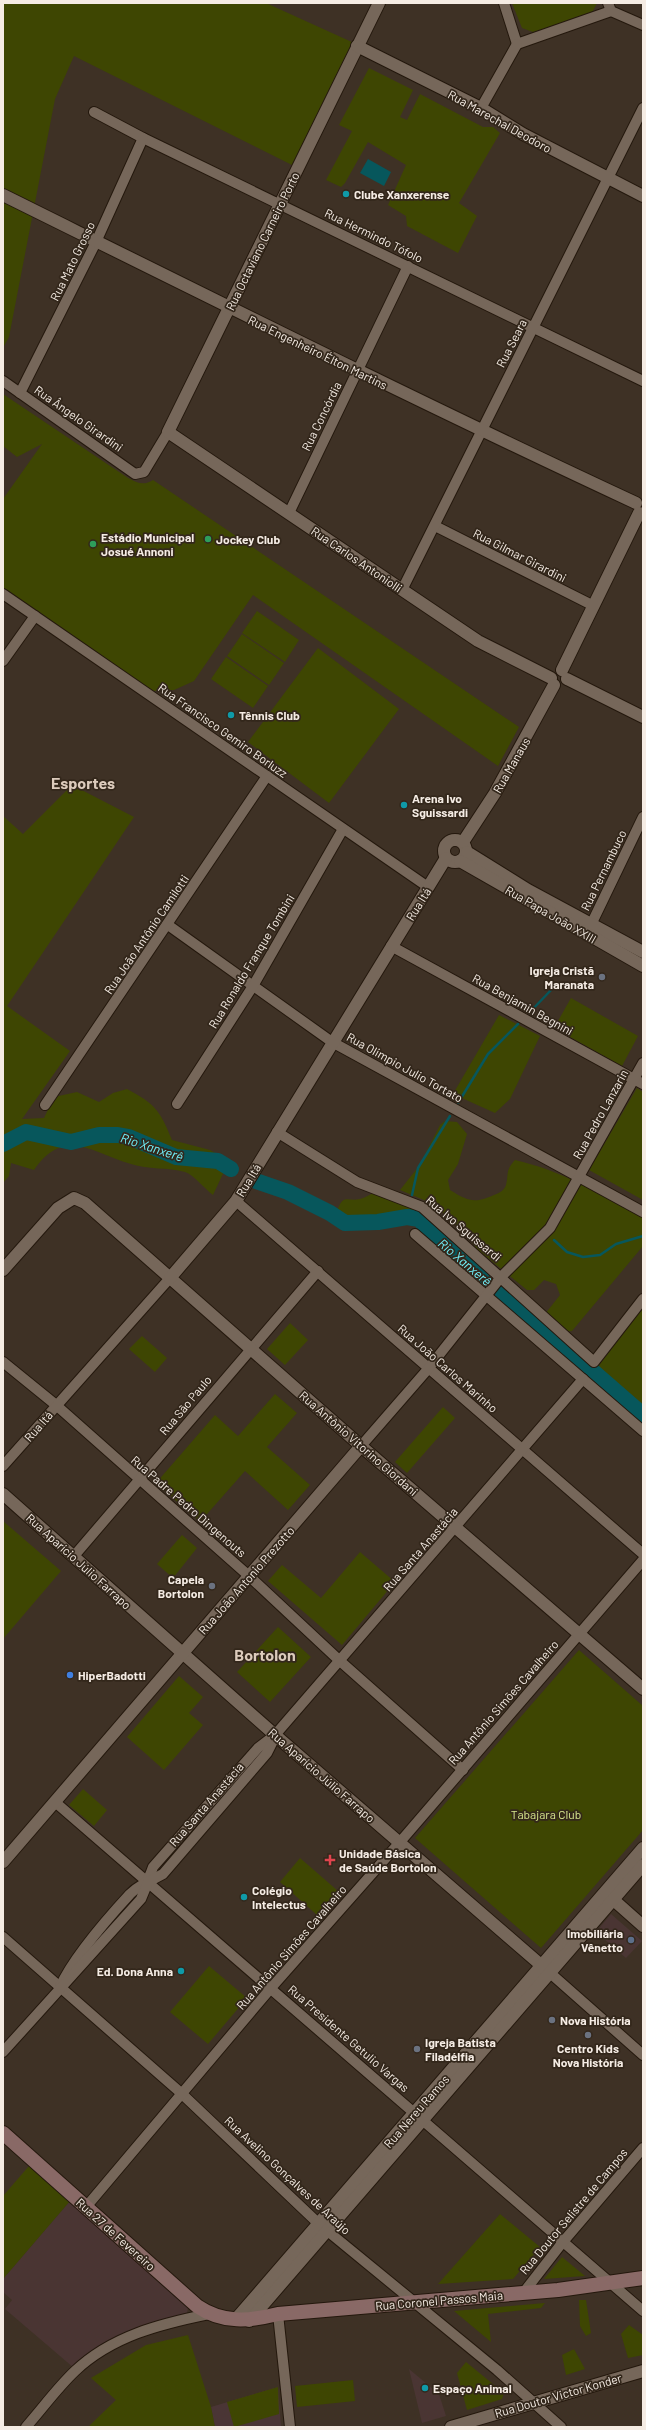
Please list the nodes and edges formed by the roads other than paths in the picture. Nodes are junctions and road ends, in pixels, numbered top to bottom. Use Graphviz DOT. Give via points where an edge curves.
graph roads {
  1 [pos="379,3"];
  2 [pos="504,3"];
  3 [pos="610,7"];
  4 [pos="643,26"];
  5 [pos="517,44"];
  6 [pos="357,46"];
  7 [pos="481,108"];
  8 [pos="643,108"];
  9 [pos="94,112"];
  10 [pos="143,138"];
  11 [pos="609,179"];
  12 [pos="3,195"];
  13 [pos="643,196"];
  14 [pos="280,203"];
  15 [pos="96,242"];
  16 [pos="408,266"];
  17 [pos="230,309"];
  18 [pos="534,327"];
  19 [pos="358,371"];
  20 [pos="3,381"];
  21 [pos="643,381"];
  22 [pos="20,393"];
  23 [pos="481,431"];
  24 [pos="168,432"];
  25 [pos="140,475"];
  26 [pos="640,507"];
  27 [pos="289,513"];
  28 [pos="434,526"];
  29 [pos="402,590"];
  30 [pos="3,594"];
  31 [pos="594,606"];
  32 [pos="35,616"];
  33 [pos="3,661"];
  34 [pos="565,675"];
  35 [pos="552,681"];
  36 [pos="643,717"];
  37 [pos="267,776"];
  38 [pos="643,818"];
  39 [pos="344,830"];
  40 [pos="463,852"];
  41 [pos="446,858"];
  42 [pos="428,888"];
  43 [pos="168,925"];
  44 [pos="588,929"];
  45 [pos="391,946"];
  46 [pos="626,950"];
  47 [pos="643,952"];
  48 [pos="643,966"];
  49 [pos="253,986"];
  50 [pos="332,1042"];
  51 [pos="643,1063"];
  52 [pos="639,1082"];
  53 [pos="177,1104"];
  54 [pos="45,1105"];
  55 [pos="277,1132"];
  56 [pos="579,1178"];
  57 [pos="236,1201"];
  58 [pos="643,1212"];
  59 [pos="415,1234"];
  60 [pos="3,1270"];
  61 [pos="318,1271"];
  62 [pos="170,1278"];
  63 [pos="493,1287"];
  64 [pos="643,1299"];
  65 [pos="251,1348"];
  66 [pos="3,1362"];
  67 [pos="428,1369"];
  68 [pos="583,1379"];
  69 [pos="56,1405"];
  70 [pos="643,1431"];
  71 [pos="361,1446"];
  72 [pos="522,1450"];
  73 [pos="3,1466"];
  74 [pos="139,1480"];
  75 [pos="3,1494"];
  76 [pos="456,1528"];
  77 [pos="643,1554"];
  78 [pos="74,1556"];
  79 [pos="643,1560"];
  80 [pos="249,1576"];
  81 [pos="579,1634"];
  82 [pos="183,1654"];
  83 [pos="340,1661"];
  84 [pos="643,1689"];
  85 [pos="276,1735"];
  86 [pos="463,1770"];
  87 [pos="235,1774"];
  88 [pos="243,1781"];
  89 [pos="55,1802"];
  90 [pos="208,1804"];
  91 [pos="216,1812"];
  92 [pos="180,1837"];
  93 [pos="400,1842"];
  94 [pos="188,1844"];
  95 [pos="643,1848"];
  96 [pos="3,1862"];
  97 [pos="643,1865"];
  98 [pos="148,1882"];
  99 [pos="609,1896"];
  100 [pos="112,1916"];
  101 [pos="120,1924"];
  102 [pos="643,1926"];
  103 [pos="3,1937"];
  104 [pos="93,1947"];
  105 [pos="545,1969"];
  106 [pos="60,1987"];
  107 [pos="271,1988"];
  108 [pos="3,2052"];
  109 [pos="643,2055"];
  110 [pos="181,2093"];
  111 [pos="419,2116"];
  112 [pos="3,2133"];
  113 [pos="643,2148"];
  114 [pos="86,2207"];
  115 [pos="323,2227"];
  116 [pos="562,2242"];
  117 [pos="643,2278"];
  118 [pos="609,2282"];
  119 [pos="524,2292"];
  120 [pos="416,2302"];
  121 [pos="643,2311"];
  122 [pos="209,2314"];
  123 [pos="278,2314"];
  124 [pos="243,2320"];
  125 [pos="643,2370"];
  126 [pos="532,2402"];
  127 [pos="26,2427"];
  128 [pos="290,2427"];
  129 [pos="451,2427"];
  130 [pos="561,2427"];
  1 -- 6 [label="street, Rua Octaviano Carneiro Porto"];
  2 -- 5 [label="street"];
  3 -- 4 [label="street"];
  3 -- 5 [label="street"];
  5 -- 7 [label="street"];
  6 -- 7 [label="street, Rua Marechal Deodoro"];
  6 -- 14 [label="street, Rua Octaviano Carneiro Porto"];
  7 -- 11 [label="street, Rua Marechal Deodoro" via="523,134"];
  8 -- 11 [label="street, Rua Seara"];
  9 -- 10 [label="street, Rua Hermindo Tófolo"];
  10 -- 14 [label="street, Rua Hermindo Tófolo"];
  10 -- 15 [label="street, Rua Mato Grosso"];
  11 -- 13 [label="street, Rua Marechal Deodoro"];
  11 -- 18 [label="street, Rua Seara"];
  12 -- 15 [label="street, Rua Engenheiro Élton Martins"];
  14 -- 16 [label="street, Rua Hermindo Tófolo"];
  14 -- 17 [label="street, Rua Octaviano Carneiro Porto"];
  15 -- 17 [label="street, Rua Engenheiro Élton Martins"];
  15 -- 22 [label="street, Rua Mato Grosso"];
  16 -- 18 [label="street, Rua Hermindo Tófolo"];
  16 -- 19 [label="street, Rua Concórdia"];
  17 -- 19 [label="street, Rua Engenheiro Élton Martins"];
  17 -- 24 [label="street, Rua Octaviano Carneiro Porto"];
  18 -- 21 [label="street, Rua Hermindo Tófolo"];
  18 -- 23 [label="street, Rua Seara"];
  19 -- 23 [label="street, Rua Engenheiro Élton Martins"];
  19 -- 27 [label="street, Rua Concórdia"];
  20 -- 22 [label="street, Rua Ângelo Girardini"];
  22 -- 25 [label="street, Rua Ângelo Girardini"];
  23 -- 26 [label="street, Rua Engenheiro Élton Martins"];
  23 -- 28 [label="street, Rua Seara"];
  24 -- 25 [label="street, Rua Octaviano Carneiro Porto"];
  24 -- 27 [label="street, Rua Carlos Antoniolli"];
  26 -- 31 [label="street"];
  27 -- 29 [label="street, Rua Carlos Antoniolli"];
  28 -- 29 [label="street, Rua Seara"];
  28 -- 31 [label="street, Rua Gilmar Girardini"];
  29 -- 35 [label="street, Rua Carlos Antoniolli" via="478,641"];
  30 -- 32 [label="street, Rua Francisco Gemiro Borluzz"];
  31 -- 34 [label="street"];
  32 -- 33 [label="street"];
  32 -- 37 [label="street, Rua Francisco Gemiro Borluzz"];
  34 -- 35 [label="street" via="562,685"];
  34 -- 36 [label="street"];
  35 -- 40 [label="street, Rua Manaus"];
  37 -- 39 [label="street, Rua Francisco Gemiro Borluzz"];
  37 -- 43 [label="street, Rua João Antônio Camilotti"];
  38 -- 44 [label="street, Rua Pernambuco"];
  39 -- 42 [label="street, Rua Francisco Gemiro Borluzz"];
  39 -- 49 [label="street, Rua Ronaldo Franque Tombini"];
  40 -- 41 [label="street" via="453,862"];
  40 -- 41 [label="street" via="456,840 446,844"];
  40 -- 44 [label="street, Rua Papa João XXIII" via="526,894"];
  41 -- 42 [label="street, Rua Itá"];
  42 -- 45 [label="street, Rua Itá"];
  43 -- 49 [label="street, Rua Olimpio Julio Tortato"];
  43 -- 54 [label="street, Rua João Antônio Camilotti"];
  44 -- 46 [label="street, Rua Papa João XXIII"];
  45 -- 50 [label="street, Rua Itá"];
  45 -- 52 [label="street, Rua Benjamin Begnini"];
  46 -- 47 [label="street, Rua Papa João XXIII"];
  46 -- 48 [label="street, Rua Papa João XXIII"];
  49 -- 50 [label="street, Rua Olimpio Julio Tortato"];
  49 -- 53 [label="street, Rua Ronaldo Franque Tombini"];
  50 -- 55 [label="street, Rua Itá"];
  50 -- 56 [label="street, Rua Olimpio Julio Tortato"];
  51 -- 52 [label="street, Rua Pedro Lanzarin"];
  52 -- 56 [label="street, Rua Pedro Lanzarin"];
  55 -- 57 [label="street, Rua Itá"];
  55 -- 63 [label="street, Rua Ivo Sguissardi" via="358,1182 422,1207"];
  56 -- 58 [label="street, Rua Olimpio Julio Tortato"];
  56 -- 63 [label="street, Rua Pedro Lanzarin" via="550,1228"];
  57 -- 61 [label="street, Rua João Carlos Marinho"];
  57 -- 62 [label="street, Rua Itá"];
  59 -- 63 [label="street, Rua Ivo Sguissardi"];
  60 -- 62 [label="street, Rua Antônio Vitorino Giordani" via="58,1208 74,1198 85,1203"];
  61 -- 65 [label="street, Rua São Paulo"];
  61 -- 67 [label="street, Rua João Carlos Marinho"];
  62 -- 65 [label="street, Rua Antônio Vitorino Giordani"];
  62 -- 69 [label="street, Rua Itá"];
  63 -- 64 [label="street, Rua Ivo Sguissardi" via="557,1331 594,1362"];
  63 -- 67 [label="street, Rua João Antonio Prezotto"];
  63 -- 68 [label="street, Rua Ivo Sguissardi"];
  65 -- 71 [label="street, Rua Antônio Vitorino Giordani"];
  65 -- 74 [label="street, Rua São Paulo"];
  66 -- 69 [label="street, Rua Padre Pedro Dingenouts"];
  67 -- 71 [label="street, Rua João Antonio Prezotto"];
  67 -- 72 [label="street, Rua João Carlos Marinho"];
  68 -- 70 [label="street, Rua Ivo Sguissardi"];
  68 -- 72 [label="street, Rua Santa Anastácia"];
  69 -- 73 [label="street, Rua Itá"];
  69 -- 74 [label="street, Rua Padre Pedro Dingenouts"];
  71 -- 76 [label="street, Rua Antônio Vitorino Giordani"];
  71 -- 80 [label="street, Rua João Antonio Prezotto"];
  72 -- 76 [label="street, Rua Santa Anastácia"];
  72 -- 77 [label="street, Rua João Carlos Marinho"];
  74 -- 78 [label="street, Rua São Paulo"];
  74 -- 80 [label="street, Rua Padre Pedro Dingenouts"];
  75 -- 78 [label="street, Rua Aparício Júlio Farrapo"];
  76 -- 81 [label="street, Rua Antônio Vitorino Giordani"];
  76 -- 83 [label="street, Rua Santa Anastácia"];
  78 -- 82 [label="street, Rua Aparício Júlio Farrapo"];
  79 -- 81 [label="street, Rua Antônio Simões Cavalheiro"];
  80 -- 82 [label="street, Rua João Antonio Prezotto"];
  80 -- 83 [label="street, Rua Padre Pedro Dingenouts"];
  81 -- 84 [label="street, Rua Antônio Vitorino Giordani"];
  81 -- 86 [label="street, Rua Antônio Simões Cavalheiro"];
  82 -- 85 [label="street, Rua Aparício Júlio Farrapo"];
  82 -- 89 [label="street, Rua João Antonio Prezotto"];
  83 -- 85 [label="street, Rua Santa Anastácia"];
  83 -- 86 [label="street, Rua Padre Pedro Dingenouts"];
  85 -- 87 [label="street, Rua Santa Anastácia" via="258,1748"];
  85 -- 88 [label="street, Rua Santa Anastácia" via="267,1753"];
  85 -- 93 [label="street, Rua Aparício Júlio Farrapo"];
  86 -- 93 [label="street, Rua Antônio Simões Cavalheiro"];
  87 -- 88 [label="street"];
  87 -- 90 [label="street, Rua Santa Anastácia"];
  88 -- 91 [label="street, Rua Santa Anastácia"];
  89 -- 96 [label="street, Rua João Antonio Prezotto"];
  89 -- 98 [label="street, Rua Presidente Getulio Vargas"];
  90 -- 91 [label="street"];
  90 -- 92 [label="street, Rua Santa Anastácia"];
  91 -- 94 [label="street, Rua Santa Anastácia"];
  92 -- 94 [label="street"];
  92 -- 98 [label="street, Rua Santa Anastácia" via="153,1867"];
  93 -- 105 [label="street, Rua Aparício Júlio Farrapo"];
  93 -- 107 [label="street, Rua Antônio Simões Cavalheiro"];
  94 -- 98 [label="street, Rua Santa Anastácia" via="163,1874"];
  95 -- 99 [label="street, Rua Nereu Ramos"];
  97 -- 99 [label="street, Rua Nereu Ramos"];
  98 -- 100 [label="street, Rua Santa Anastácia" via="132,1893"];
  98 -- 101 [label="street, Rua Santa Anastácia" via="141,1900"];
  98 -- 107 [label="street, Rua Presidente Getulio Vargas"];
  99 -- 102 [label="street"];
  99 -- 105 [label="street, Rua Nereu Ramos"];
  100 -- 101 [label="street"];
  100 -- 104 [label="street, Rua Santa Anastácia"];
  101 -- 104 [label="street, Rua Santa Anastácia"];
  103 -- 106 [label="street, Rua Avelino Gonçalves de Araújo"];
  104 -- 106 [label="street, Rua Santa Anastácia" via="69,1968"];
  105 -- 109 [label="street, Rua Aparício Júlio Farrapo"];
  105 -- 111 [label="street, Rua Nereu Ramos"];
  106 -- 108 [label="street, Rua Santa Anastácia"];
  106 -- 110 [label="street, Rua Avelino Gonçalves de Araújo"];
  107 -- 110 [label="street, Rua Antônio Simões Cavalheiro"];
  107 -- 111 [label="street, Rua Presidente Getulio Vargas"];
  110 -- 114 [label="street, Rua Antônio Simões Cavalheiro"];
  110 -- 115 [label="street, Rua Avelino Gonçalves de Araújo"];
  111 -- 115 [label="street, Rua Nereu Ramos"];
  111 -- 116 [label="street, Rua Presidente Getulio Vargas"];
  112 -- 114 [label="main road, Rua 27 de Fevereiro"];
  113 -- 116 [label="street, Rua Doutor Selistre de Campos"];
  114 -- 122 [label="main road, Rua 27 de Fevereiro"];
  115 -- 120 [label="street, Rua Avelino Gonçalves de Araújo"];
  115 -- 124 [label="street, Rua Nereu Ramos"];
  116 -- 118 [label="street, Rua Presidente Getulio Vargas"];
  116 -- 119 [label="street, Rua Doutor Selistre de Campos"];
  117 -- 118 [label="main road, Rua Coronel Passos Maia"];
  118 -- 119 [label="main road, Rua Coronel Passos Maia"];
  118 -- 121 [label="street, Rua Presidente Getulio Vargas"];
  119 -- 120 [label="main road, Rua Coronel Passos Maia"];
  120 -- 123 [label="main road, Rua Coronel Passos Maia"];
  120 -- 126 [label="street, Rua Avelino Gonçalves de Araújo" via="505,2376"];
  122 -- 124 [label="main road"];
  122 -- 127 [label="street" via="158,2325 131,2335 94,2356 74,2372"];
  123 -- 124 [label="main road, Rua Coronel Passos Maia"];
  123 -- 128 [label="street"];
  125 -- 126 [label="street, Rua Doutor Victor Konder"];
  126 -- 129 [label="street, Rua Doutor Victor Konder"];
  126 -- 130 [label="street, Rua Avelino Gonçalves de Araújo"];
}
